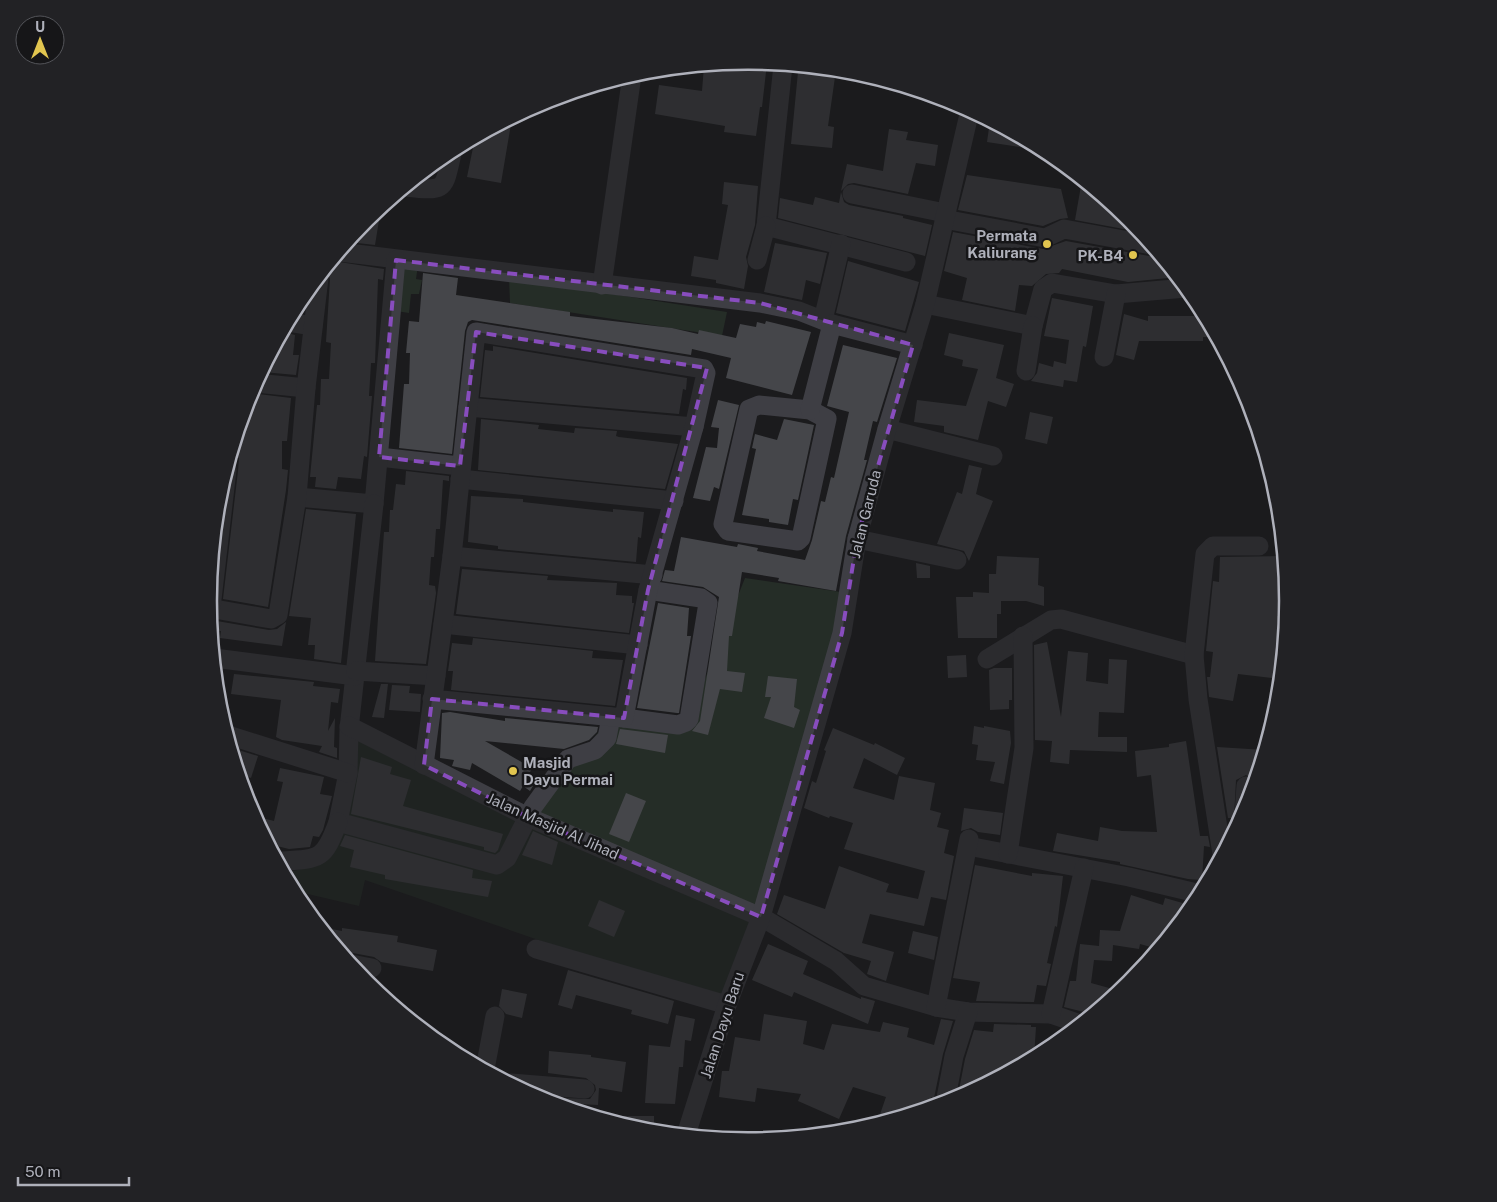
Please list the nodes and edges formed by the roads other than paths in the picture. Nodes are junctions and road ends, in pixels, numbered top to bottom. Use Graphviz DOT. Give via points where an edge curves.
graph roads {
  1 [pos="781,71"];
  2 [pos="631,83"];
  3 [pos="968,118"];
  4 [pos="450,161"];
  5 [pos="415,188"];
  6 [pos="852,194"];
  7 [pos="944,216"];
  8 [pos="766,226"];
  9 [pos="1140,243"];
  10 [pos="841,244"];
  11 [pos="347,253"];
  12 [pos="396,260"];
  13 [pos="757,260"];
  14 [pos="906,262"];
  15 [pos="602,286"];
  16 [pos="1178,289"];
  17 [pos="317,292"];
  18 [pos="1116,294"];
  19 [pos="925,304"];
  20 [pos="827,322"];
  21 [pos="296,323"];
  22 [pos="313,326"];
  23 [pos="1033,326"];
  24 [pos="913,345"];
  25 [pos="1104,357"];
  26 [pos="1026,371"];
  27 [pos="264,384"];
  28 [pos="306,388"];
  29 [pos="468,407"];
  30 [pos="810,410"];
  31 [pos="694,427"];
  32 [pos="887,429"];
  33 [pos="993,456"];
  34 [pos="378,457"];
  35 [pos="460,473"];
  36 [pos="297,497"];
  37 [pos="674,501"];
  38 [pos="374,504"];
  39 [pos="857,539"];
  40 [pos="1259,546"];
  41 [pos="452,556"];
  42 [pos="956,560"];
  43 [pos="651,583"];
  44 [pos="217,609"];
  45 [pos="443,624"];
  46 [pos="1023,636"];
  47 [pos="638,645"];
  48 [pos="1194,655"];
  49 [pos="221,659"];
  50 [pos="987,660"];
  51 [pos="355,673"];
  52 [pos="436,676"];
  53 [pos="432,699"];
  54 [pos="618,718"];
  55 [pos="349,726"];
  56 [pos="236,737"];
  57 [pos="424,764"];
  58 [pos="348,773"];
  59 [pos="528,817"];
  60 [pos="338,822"];
  61 [pos="1222,842"];
  62 [pos="1008,854"];
  63 [pos="285,860"];
  64 [pos="1084,868"];
  65 [pos="1192,892"];
  66 [pos="761,917"];
  67 [pos="536,949"];
  68 [pos="364,966"];
  69 [pos="372,968"];
  70 [pos="727,1005"];
  71 [pos="936,1006"];
  72 [pos="968,1012"];
  73 [pos="1050,1014"];
  74 [pos="495,1016"];
  75 [pos="1073,1022"];
  76 [pos="486,1063"];
  77 [pos="530,1085"];
  78 [pos="585,1089"];
  79 [pos="947,1094"];
  80 [pos="688,1128"];
  1 -- 8 [label="street"];
  2 -- 15 [label="street"];
  3 -- 7 [label="street, Jalan Garuda"];
  4 -- 5 [label="street" via="441,186 433,190"];
  6 -- 7 [label="street"];
  7 -- 9 [label="street" via="1045,238 1064,229"];
  7 -- 19 [label="street, Jalan Garuda"];
  8 -- 10 [label="street"];
  8 -- 13 [label="street"];
  10 -- 14 [label="street"];
  10 -- 20 [label="street"];
  11 -- 12 [label="street"];
  12 -- 15 [label="street"];
  12 -- 34 [label="street"];
  15 -- 20 [label="street" via="760,303"];
  16 -- 18 [label="street"];
  17 -- 22 [label="street"];
  18 -- 23 [label="street" via="1052,283 1044,289"];
  18 -- 25 [label="street"];
  19 -- 23 [label="street"];
  19 -- 24 [label="street, Jalan Garuda"];
  20 -- 24 [label="street"];
  20 -- 30 [label="street"];
  21 -- 22 [label="street"];
  22 -- 28 [label="street"];
  23 -- 26 [label="street"];
  24 -- 32 [label="street, Jalan Garuda"];
  27 -- 28 [label="street"];
  28 -- 36 [label="street"];
  29 -- 31 [label="street"];
  29 -- 31 [label="street" via="476,332 702,368 706,373"];
  29 -- 35 [label="street"];
  30 -- 30 [label="street" via="759,405 749,409 723,518 724,528 728,531 794,542 801,538 826,422 824,416"];
  31 -- 37 [label="street"];
  32 -- 33 [label="street"];
  32 -- 39 [label="street, Jalan Garuda"];
  34 -- 35 [label="street"];
  34 -- 38 [label="street"];
  35 -- 37 [label="street"];
  35 -- 41 [label="street"];
  36 -- 38 [label="street"];
  36 -- 44 [label="street" via="276,617 271,620"];
  37 -- 43 [label="street"];
  38 -- 51 [label="street"];
  39 -- 42 [label="street"];
  39 -- 66 [label="street, Jalan Garuda" via="842,633"];
  40 -- 48 [label="street" via="1218,546 1207,551"];
  41 -- 43 [label="street"];
  41 -- 45 [label="street"];
  43 -- 47 [label="street"];
  43 -- 54 [label="street" via="702,598 708,603 690,715 686,722 678,724"];
  45 -- 47 [label="street"];
  45 -- 52 [label="street"];
  46 -- 48 [label="street" via="1051,620 1061,619"];
  46 -- 50 [label="street"];
  46 -- 62 [label="street" via="1024,748"];
  47 -- 54 [label="street"];
  48 -- 61 [label="street"];
  49 -- 51 [label="street"];
  51 -- 52 [label="street"];
  51 -- 55 [label="street"];
  52 -- 53 [label="street"];
  53 -- 54 [label="street"];
  53 -- 57 [label="street"];
  54 -- 59 [label="street" via="607,738 595,750 568,759"];
  55 -- 57 [label="street, Jalan Masjid Al Jihad"];
  55 -- 58 [label="street"];
  56 -- 58 [label="street"];
  57 -- 59 [label="street, Jalan Masjid Al Jihad"];
  58 -- 60 [label="street"];
  59 -- 60 [label="street" via="507,858 497,865"];
  59 -- 66 [label="street, Jalan Masjid Al Jihad"];
  60 -- 63 [label="street" via="322,854 313,858"];
  62 -- 64 [label="street"];
  62 -- 71 [label="street" via="968,843"];
  64 -- 65 [label="street"];
  64 -- 73 [label="street"];
  66 -- 70 [label="street, Jalan Dayu Baru"];
  66 -- 71 [label="street, Jalan Masjid Al Jihad" via="836,961 864,986"];
  67 -- 70 [label="street"];
  68 -- 69 [label="street"];
  70 -- 80 [label="street, Jalan Dayu Baru"];
  71 -- 72 [label="street, Jalan Masjid Al Jihad"];
  72 -- 73 [label="street, Jalan Masjid Al Jihad"];
  72 -- 79 [label="street"];
  73 -- 75 [label="street, Jalan Masjid Al Jihad"];
  74 -- 76 [label="street"];
  77 -- 78 [label="street"];
}
